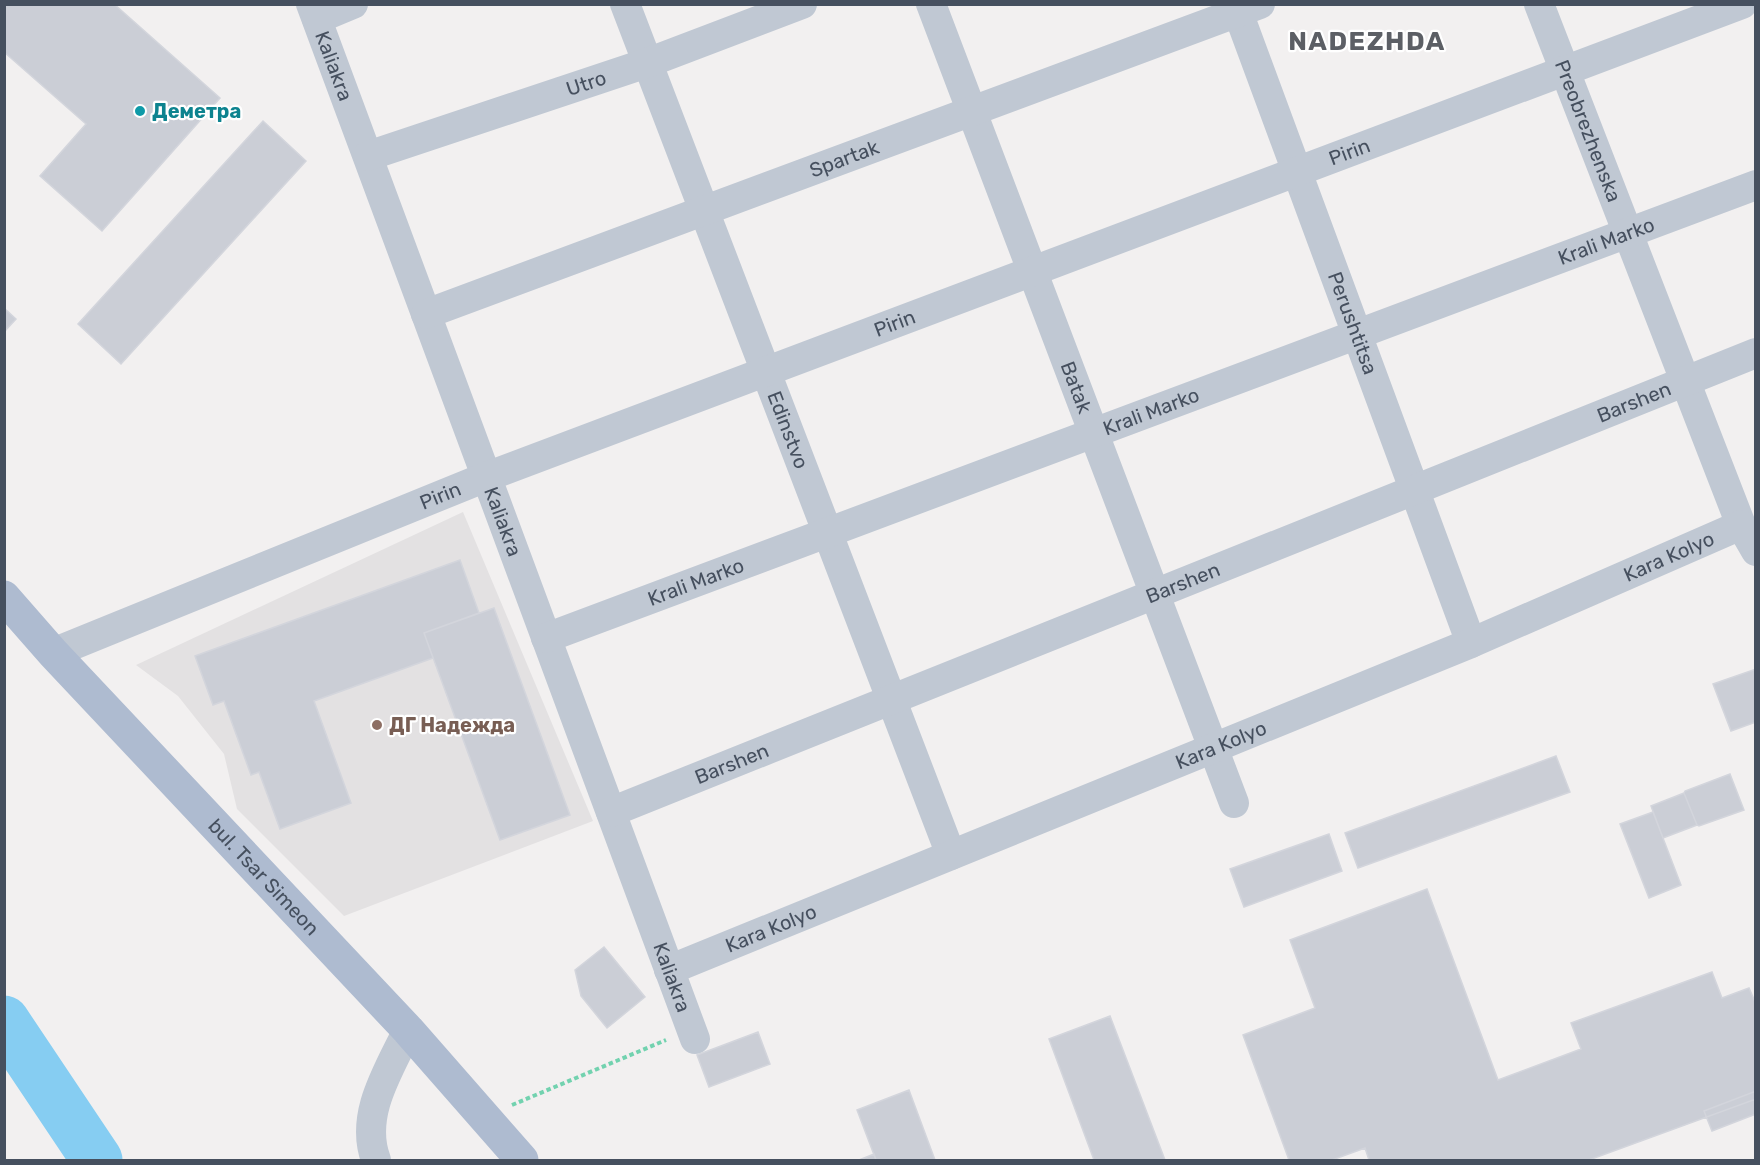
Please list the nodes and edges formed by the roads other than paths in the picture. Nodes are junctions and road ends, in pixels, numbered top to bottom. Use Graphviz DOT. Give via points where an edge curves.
graph roads {
  1 [pos="353,4"];
  2 [pos="625,4"];
  3 [pos="802,4"];
  4 [pos="931,4"];
  5 [pos="1539,4"];
  6 [pos="1742,4"];
  7 [pos="1244,7"];
  8 [pos="314,12"];
  9 [pos="647,63"];
  10 [pos="1565,71"];
  11 [pos="972,111"];
  12 [pos="368,156"];
  13 [pos="1297,172"];
  14 [pos="1755,185"];
  15 [pos="704,211"];
  16 [pos="1628,233"];
  17 [pos="1032,271"];
  18 [pos="426,314"];
  19 [pos="1357,334"];
  20 [pos="1755,353"];
  21 [pos="765,372"];
  22 [pos="1685,381"];
  23 [pos="1094,433"];
  24 [pos="486,477"];
  25 [pos="1414,490"];
  26 [pos="827,532"];
  27 [pos="1748,538"];
  28 [pos="1155,594"];
  29 [pos="4,597"];
  30 [pos="546,638"];
  31 [pos="1471,643"];
  32 [pos="54,653"];
  33 [pos="891,700"];
  34 [pos="1213,747"];
  35 [pos="1234,803"];
  36 [pos="611,812"];
  37 [pos="951,855"];
  38 [pos="669,970"];
  39 [pos="408,1030"];
  40 [pos="693,1034"];
  41 [pos="376,1161"];
  42 [pos="522,1161"];
  1 -- 8 [label="street"];
  2 -- 9 [label="street, Edinstvo"];
  3 -- 9 [label="street, Utro"];
  4 -- 11 [label="street, Batak"];
  5 -- 10 [label="street, Preobrezhenska"];
  6 -- 10 [label="street, Pirin"];
  7 -- 11 [label="street, Spartak"];
  7 -- 13 [label="street, Perushtitsa"];
  8 -- 12 [label="street, Kaliakra"];
  9 -- 12 [label="street, Utro"];
  9 -- 15 [label="street, Edinstvo"];
  10 -- 13 [label="street, Pirin"];
  10 -- 16 [label="street, Preobrezhenska"];
  11 -- 15 [label="street, Spartak"];
  11 -- 17 [label="street, Batak"];
  12 -- 18 [label="street, Kaliakra"];
  13 -- 17 [label="street, Pirin"];
  13 -- 19 [label="street, Perushtitsa"];
  14 -- 16 [label="street, Krali Marko"];
  15 -- 18 [label="street, Spartak"];
  15 -- 21 [label="street, Edinstvo"];
  16 -- 19 [label="street, Krali Marko"];
  16 -- 22 [label="street, Preobrezhenska"];
  17 -- 21 [label="street, Pirin"];
  17 -- 23 [label="street, Batak"];
  18 -- 24 [label="street, Kaliakra"];
  19 -- 23 [label="street, Krali Marko"];
  19 -- 25 [label="street, Perushtitsa"];
  20 -- 22 [label="street, Barshen"];
  21 -- 24 [label="street, Pirin"];
  21 -- 26 [label="street, Edinstvo"];
  22 -- 25 [label="street, Barshen"];
  22 -- 27 [label="street, Preobrezhenska"];
  23 -- 26 [label="street, Krali Marko"];
  23 -- 28 [label="street, Batak"];
  24 -- 30 [label="street, Kaliakra"];
  24 -- 32 [label="street, Pirin"];
  25 -- 28 [label="street, Barshen"];
  25 -- 31 [label="street, Perushtitsa"];
  26 -- 30 [label="street, Krali Marko"];
  26 -- 33 [label="street, Edinstvo"];
  27 -- 31 [label="street, Kara Kolyo"];
  28 -- 33 [label="street, Barshen"];
  28 -- 34 [label="street, Batak"];
  29 -- 32 [label="main road, bul. Tsar Simeon"];
  30 -- 36 [label="street, Kaliakra"];
  31 -- 34 [label="street, Kara Kolyo"];
  32 -- 39 [label="main road, bul. Tsar Simeon"];
  33 -- 36 [label="street, Barshen"];
  33 -- 37 [label="street, Edinstvo"];
  34 -- 35 [label="street, Batak"];
  34 -- 37 [label="street, Kara Kolyo"];
  36 -- 38 [label="street, Kaliakra"];
  37 -- 38 [label="street, Kara Kolyo"];
  38 -- 40 [label="street, Kaliakra"];
  39 -- 41 [label="street" via="372,1111 370,1132"];
  39 -- 42 [label="main road, bul. Tsar Simeon"];
}
